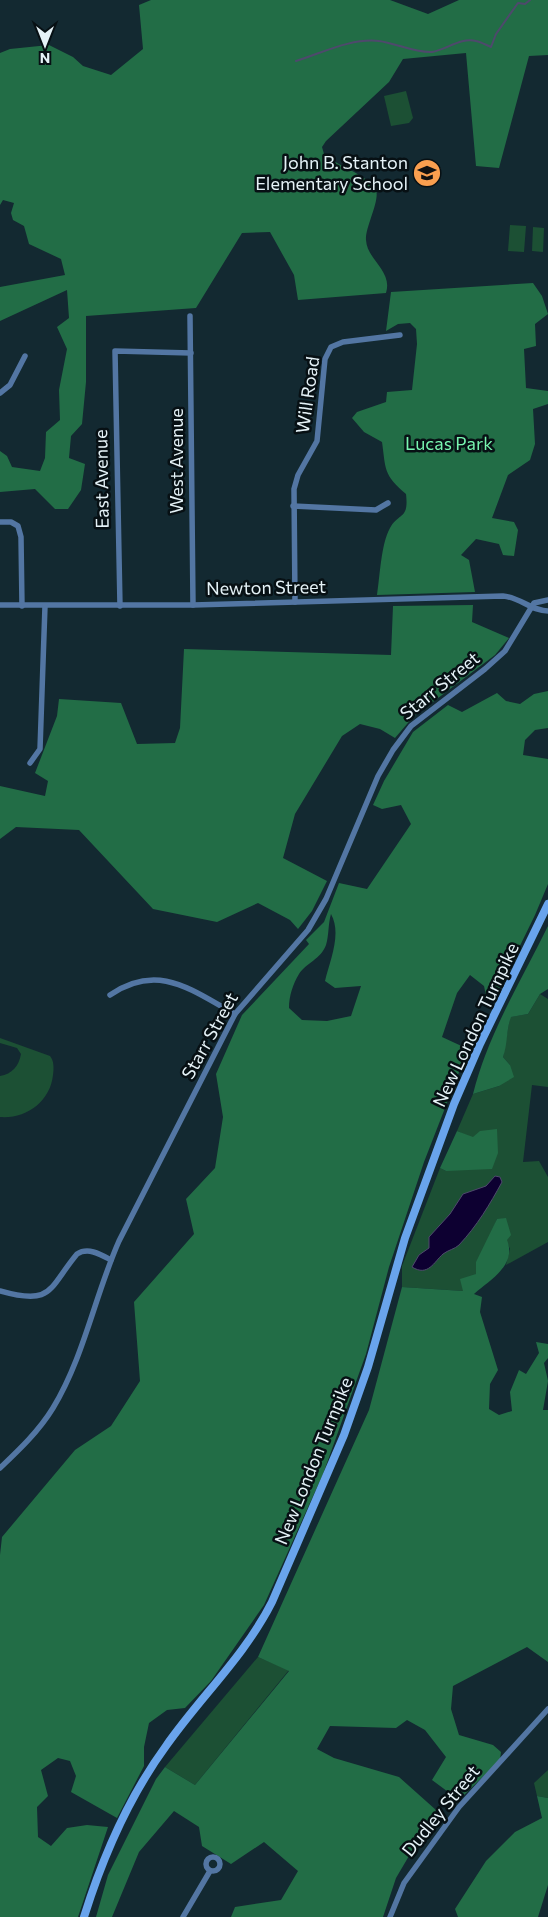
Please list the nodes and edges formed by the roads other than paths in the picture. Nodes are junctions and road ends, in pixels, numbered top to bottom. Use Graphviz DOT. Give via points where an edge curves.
graph roads {
  1 [pos="190,316"];
  2 [pos="400,335"];
  3 [pos="191,353"];
  4 [pos="25,356"];
  5 [pos="0,393"];
  6 [pos="388,503"];
  7 [pos="293,506"];
  8 [pos="0,522"];
  9 [pos="548,600"];
  10 [pos="295,602"];
  11 [pos="0,605"];
  12 [pos="193,605"];
  13 [pos="22,606"];
  14 [pos="45,606"];
  15 [pos="120,606"];
  16 [pos="531,607"];
  17 [pos="548,611"];
  18 [pos="30,763"];
  19 [pos="548,904"];
  20 [pos="110,995"];
  21 [pos="235,1014"];
  22 [pos="111,1260"];
  23 [pos="0,1291"];
  24 [pos="0,1468"];
  25 [pos="548,1709"];
  26 [pos="210,1871"];
  27 [pos="84,1917"];
  28 [pos="183,1917"];
  29 [pos="390,1917"];
  1 -- 3 [label="street, West Avenue"];
  2 -- 7 [label="street, Will Road" via="343,342 331,347 325,359 317,440 298,475"];
  3 -- 12 [label="street, West Avenue"];
  3 -- 15 [label="street, East Avenue" via="115,351"];
  4 -- 5 [label="street" via="10,385"];
  6 -- 7 [label="street" via="376,510"];
  7 -- 10 [label="street, Will Road"];
  8 -- 13 [label="street" via="18,526"];
  9 -- 16 [label="street" via="537,601"];
  10 -- 12 [label="street, Newton Street"];
  10 -- 16 [label="street, Newton Street" via="503,596"];
  11 -- 13 [label="street, Newton Street"];
  12 -- 15 [label="street, Newton Street"];
  13 -- 14 [label="street, Newton Street"];
  14 -- 15 [label="street, Newton Street"];
  14 -- 18 [label="street" via="40,749"];
  16 -- 17 [label="street"];
  16 -- 21 [label="street, Starr Street" via="511,642 497,658 411,726 393,750 378,776 326,899 308,930"];
  19 -- 27 [label="main road, New London Turnpike" via="454,1104 402,1246 368,1367 344,1435 272,1602 237,1659 167,1744 139,1787 98,1871"];
  20 -- 21 [label="street" via="134,982 162,979 180,984"];
  21 -- 22 [label="street, Starr Street"];
  22 -- 23 [label="street" via="82,1251 46,1294 26,1297"];
  22 -- 24 [label="street, Starr Street" via="76,1359 52,1409 25,1444"];
  25 -- 29 [label="street, Dudley Street" via="459,1807 404,1883"];
  26 -- 28 [label="street"];
}
